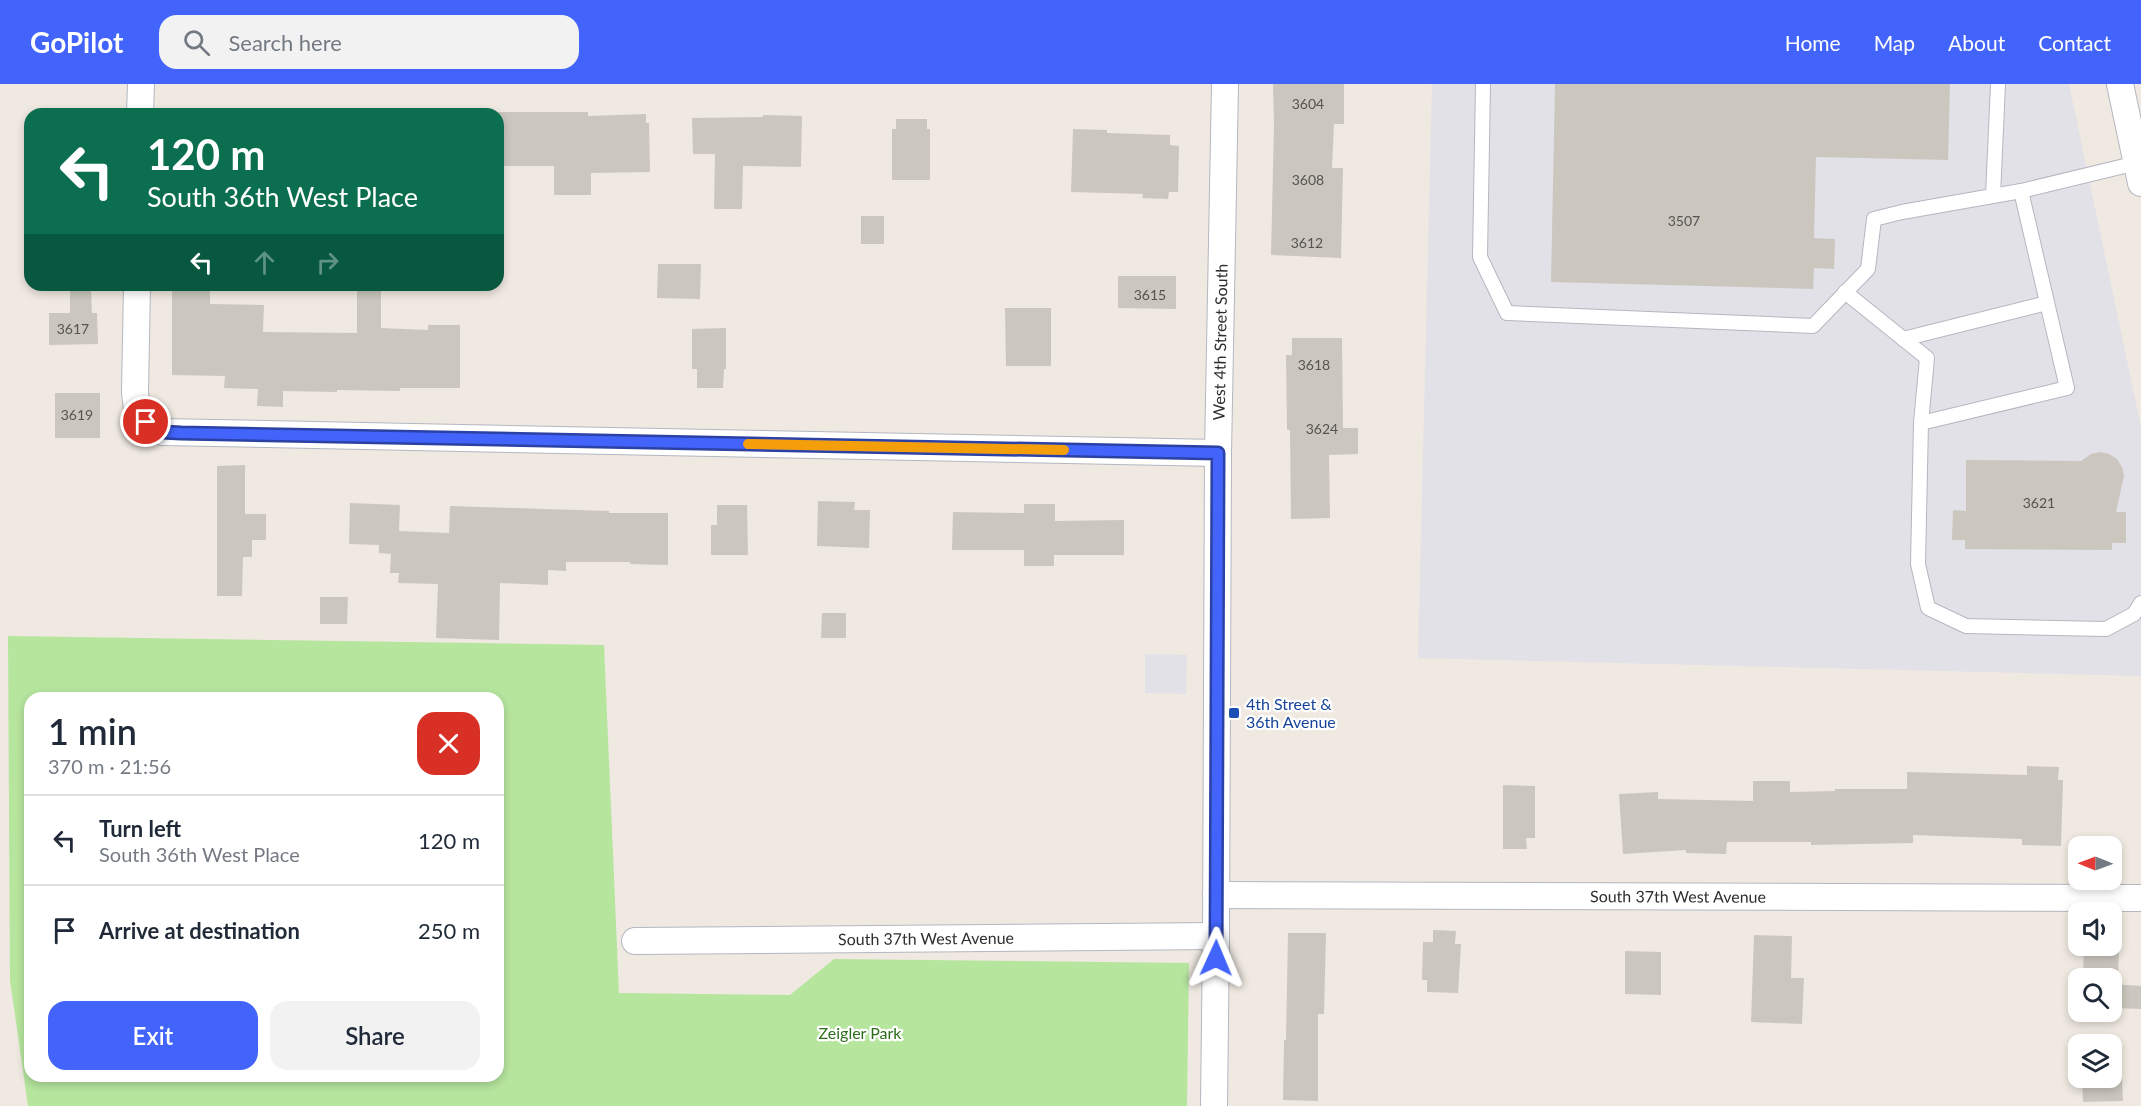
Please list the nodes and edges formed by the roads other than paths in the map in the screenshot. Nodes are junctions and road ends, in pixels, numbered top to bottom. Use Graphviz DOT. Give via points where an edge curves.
graph roads {
  1 [pos="141,84"];
  2 [pos="1225,84"];
  3 [pos="1483,84"];
  4 [pos="1998,84"];
  5 [pos="2120,84"];
  6 [pos="140,108"];
  7 [pos="2139,173"];
  8 [pos="2021,191"];
  9 [pos="1994,196"];
  10 [pos="137,291"];
  11 [pos="1845,292"];
  12 [pos="2047,303"];
  13 [pos="1903,339"];
  14 [pos="1921,423"];
  15 [pos="1218,453"];
  16 [pos="2141,603"];
  17 [pos="1216,895"];
  18 [pos="2141,898"];
  19 [pos="1216,936"];
  20 [pos="635,941"];
  21 [pos="1214,1106"];
  1 -- 6 [label="street"];
  2 -- 15 [label="street, West 4th Street South"];
  3 -- 11 [label="lane" via="1480,257 1507,313 1814,326"];
  4 -- 9 [label="lane"];
  5 -- 7 [label="street"];
  7 -- 8 [label="lane"];
  8 -- 9 [label="lane"];
  8 -- 12 [label="lane"];
  9 -- 11 [label="lane" via="1874,219 1868,269"];
  10 -- 15 [label="street" via="138,410 146,422 162,432"];
  11 -- 13 [label="lane"];
  12 -- 13 [label="lane"];
  12 -- 14 [label="lane" via="2067,388"];
  13 -- 14 [label="lane" via="1927,358"];
  14 -- 16 [label="lane" via="1918,564 1928,608 1966,626 2106,628 2134,614"];
  15 -- 17 [label="street, West 4th Street South"];
  17 -- 18 [label="street, South 37th West Avenue"];
  17 -- 19 [label="street, West 4th Street South"];
  19 -- 20 [label="street, South 37th West Avenue"];
  19 -- 21 [label="street, West 4th Street South"];
}
